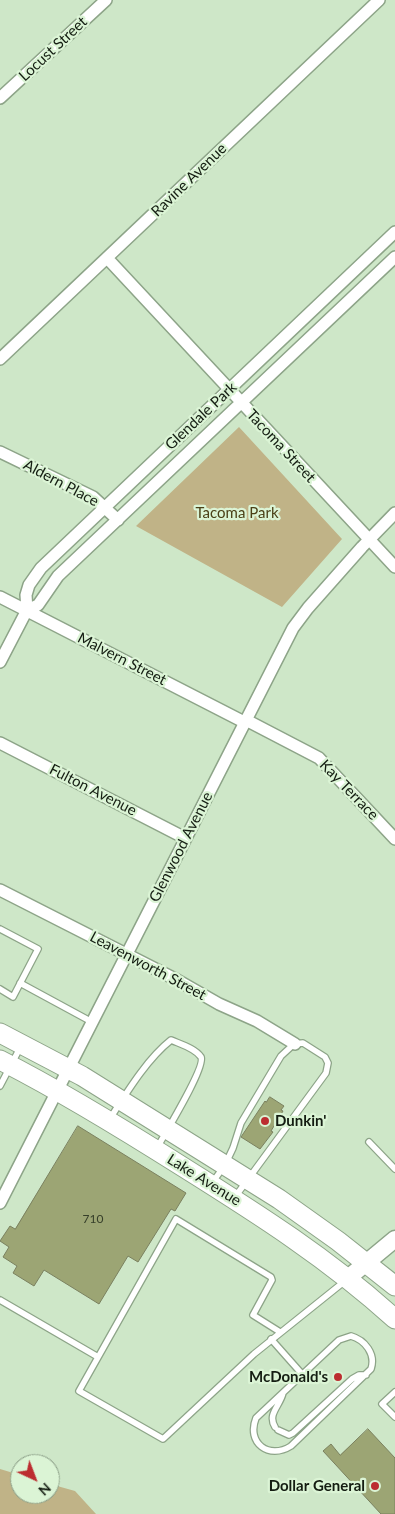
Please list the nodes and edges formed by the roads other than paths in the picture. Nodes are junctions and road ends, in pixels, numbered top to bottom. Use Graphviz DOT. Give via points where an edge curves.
graph roads {
  1 [pos="106,0"];
  2 [pos="379,0"];
  3 [pos="0,98"];
  4 [pos="395,232"];
  5 [pos="395,257"];
  6 [pos="107,258"];
  7 [pos="0,359"];
  8 [pos="229,389"];
  9 [pos="241,403"];
  10 [pos="0,452"];
  11 [pos="105,507"];
  12 [pos="395,513"];
  13 [pos="118,520"];
  14 [pos="369,539"];
  15 [pos="395,567"];
  16 [pos="0,597"];
  17 [pos="26,610"];
  18 [pos="0,662"];
  19 [pos="245,721"];
  20 [pos="0,742"];
  21 [pos="185,838"];
  22 [pos="395,839"];
  23 [pos="0,890"];
  24 [pos="0,929"];
  25 [pos="126,954"];
  26 [pos="20,984"];
  27 [pos="0,989"];
  28 [pos="92,1022"];
  29 [pos="0,1033"];
  30 [pos="22,1044"];
  31 [pos="295,1044"];
  32 [pos="6,1062"];
  33 [pos="68,1068"];
  34 [pos="0,1086"];
  35 [pos="58,1089"];
  36 [pos="122,1100"];
  37 [pos="109,1120"];
  38 [pos="168,1129"];
  39 [pos="369,1142"];
  40 [pos="156,1150"];
  41 [pos="225,1165"];
  42 [pos="395,1170"];
  43 [pos="248,1180"];
  44 [pos="211,1184"];
  45 [pos="234,1199"];
  46 [pos="0,1203"];
  47 [pos="395,1239"];
  48 [pos="368,1263"];
  49 [pos="348,1278"];
  50 [pos="395,1286"];
  51 [pos="0,1300"];
  52 [pos="395,1318"];
  53 [pos="280,1332"];
  54 [pos="271,1339"];
  55 [pos="98,1356"];
  56 [pos="302,1374"];
  57 [pos="366,1375"];
  58 [pos="284,1391"];
  59 [pos="395,1392"];
  60 [pos="395,1417"];
  1 -- 3 [label="street, Locust Street"];
  2 -- 6 [label="street, Ravine Avenue"];
  4 -- 8 [label="street, Glendale Park"];
  5 -- 9 [label="street, Glendale Park"];
  6 -- 7 [label="street, Ravine Avenue"];
  6 -- 8 [label="street, Tacoma Street"];
  8 -- 9 [label="street, Tacoma Street"];
  8 -- 11 [label="street, Glendale Park"];
  9 -- 13 [label="street, Glendale Park"];
  9 -- 14 [label="street, Tacoma Street"];
  10 -- 11 [label="street, Aldern Place" via="88,495"];
  11 -- 13 [label="street, Aldern Place"];
  11 -- 17 [label="street, Glendale Park" via="36,574 26,595"];
  12 -- 14 [label="street, Glenwood Avenue"];
  13 -- 17 [label="street, Glendale Park" via="55,580 38,605"];
  14 -- 15 [label="street, Tacoma Street"];
  14 -- 19 [label="street, Glenwood Avenue" via="297,621"];
  16 -- 17 [label="street, Malvern Street"];
  17 -- 18 [label="street, Glendale Park"];
  17 -- 19 [label="street, Malvern Street"];
  19 -- 21 [label="street, Glenwood Avenue"];
  19 -- 22 [label="street, Kay Terrace" via="318,758"];
  20 -- 21 [label="street, Fulton Avenue"];
  21 -- 25 [label="street, Glenwood Avenue"];
  23 -- 25 [label="street, Leavenworth Street"];
  24 -- 26 [label="lane" via="38,949"];
  25 -- 28 [label="street, Glenwood Avenue"];
  25 -- 31 [label="street, Leavenworth Street"];
  26 -- 27 [label="lane" via="13,996"];
  26 -- 28 [label="lane"];
  28 -- 33 [label="street, Glenwood Avenue"];
  29 -- 30 [label="main road, Lake Avenue"];
  30 -- 32 [label="lane"];
  30 -- 33 [label="main road, Lake Avenue"];
  31 -- 41 [label="lane" via="280,1056 238,1127"];
  31 -- 43 [label="lane" via="303,1043 325,1057 328,1068 322,1081"];
  32 -- 34 [label="lane"];
  32 -- 35 [label="main road, Lake Avenue"];
  33 -- 35 [label="street, Glenwood Avenue"];
  33 -- 36 [label="main road, Lake Avenue"];
  35 -- 37 [label="main road, Lake Avenue"];
  35 -- 46 [label="street, Glenwood Avenue"];
  36 -- 37 [label="lane"];
  36 -- 38 [label="main road, Lake Avenue"];
  36 -- 38 [label="lane" via="164,1045 171,1040 192,1049 202,1064"];
  37 -- 40 [label="main road, Lake Avenue"];
  38 -- 40 [label="lane"];
  38 -- 41 [label="main road, Lake Avenue"];
  39 -- 42 [label="lane"];
  40 -- 44 [label="main road, Lake Avenue"];
  41 -- 43 [label="main road, Lake Avenue"];
  41 -- 44 [label="lane"];
  43 -- 45 [label="lane"];
  43 -- 48 [label="main road, Lake Avenue"];
  44 -- 45 [label="main road, Lake Avenue"];
  45 -- 49 [label="main road, Lake Avenue"];
  47 -- 48 [label="main road"];
  48 -- 49 [label="main road"];
  48 -- 50 [label="main road, Lake Avenue"];
  49 -- 52 [label="main road, Lake Avenue"];
  49 -- 53 [label="lane"];
  51 -- 55 [label="lane"];
  53 -- 54 [label="lane"];
  53 -- 55 [label="lane" via="253,1315 271,1277 176,1219"];
  54 -- 55 [label="lane" via="163,1439 78,1391"];
  54 -- 56 [label="lane"];
  56 -- 57 [label="lane" via="339,1340 351,1336 362,1341 372,1353 373,1364"];
  56 -- 58 [label="lane"];
  57 -- 58 [label="lane" via="352,1379 289,1435 276,1429 272,1422"];
  57 -- 58 [label="lane" via="291,1446 272,1452 255,1439 253,1425"];
  59 -- 60 [label="lane" via="382,1404"];
}
